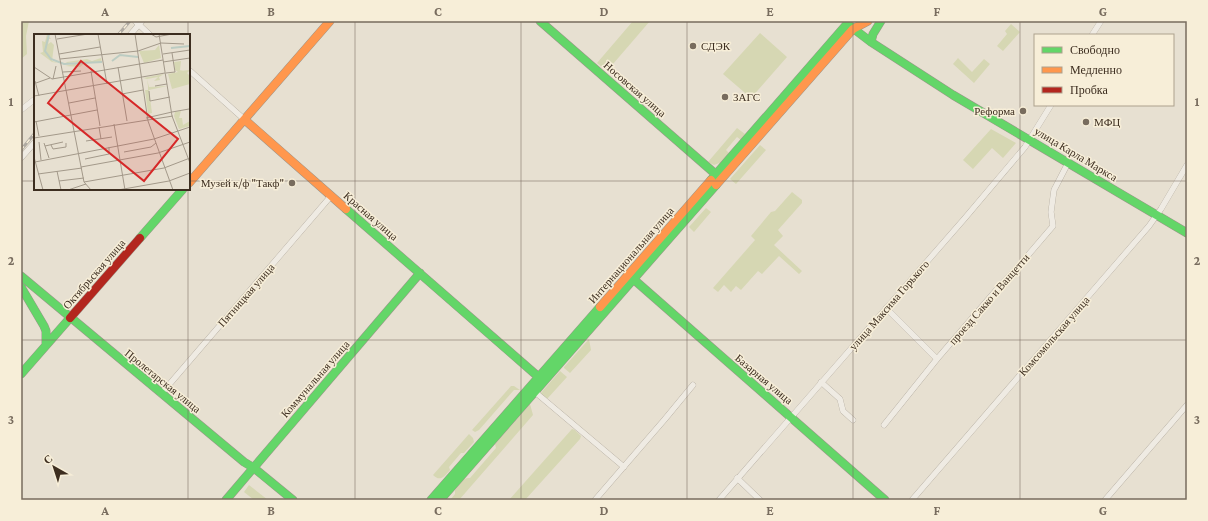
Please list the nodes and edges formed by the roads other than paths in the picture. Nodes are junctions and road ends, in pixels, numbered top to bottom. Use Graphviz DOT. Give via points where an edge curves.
graph roads {
  1 [pos="330,21"];
  2 [pos="540,21"];
  3 [pos="868,21"];
  4 [pos="881,21"];
  5 [pos="1101,21"];
  6 [pos="139,22"];
  7 [pos="848,24"];
  8 [pos="131,34"];
  9 [pos="149,34"];
  10 [pos="1093,34"];
  11 [pos="871,42"];
  12 [pos="190,71"];
  13 [pos="34,100"];
  14 [pos="1050,106"];
  15 [pos="21,110"];
  16 [pos="244,120"];
  17 [pos="1030,140"];
  18 [pos="34,143"];
  19 [pos="21,158"];
  20 [pos="1068,163"];
  21 [pos="1187,165"];
  22 [pos="719,177"];
  23 [pos="190,182"];
  24 [pos="182,190"];
  25 [pos="331,196"];
  26 [pos="1157,215"];
  27 [pos="1187,233"];
  28 [pos="420,273"];
  29 [pos="21,276"];
  30 [pos="631,277"];
  31 [pos="21,287"];
  32 [pos="886,308"];
  33 [pos="70,318"];
  34 [pos="46,345"];
  35 [pos="937,359"];
  36 [pos="21,374"];
  37 [pos="541,379"];
  38 [pos="821,382"];
  39 [pos="693,385"];
  40 [pos="534,392"];
  41 [pos="161,394"];
  42 [pos="1187,405"];
  43 [pos="791,417"];
  44 [pos="854,420"];
  45 [pos="884,425"];
  46 [pos="624,467"];
  47 [pos="254,468"];
  48 [pos="738,478"];
  49 [pos="226,500"];
  50 [pos="293,500"];
  51 [pos="431,500"];
  52 [pos="440,500"];
  53 [pos="595,500"];
  54 [pos="719,500"];
  55 [pos="760,500"];
  56 [pos="885,500"];
  57 [pos="912,500"];
  58 [pos="1105,500"];
  1 -- 16 [label="main road"];
  2 -- 22 [label="main road, Носовская улица"];
  3 -- 7 [label="main road, Интернациональная улица"];
  4 -- 11 [label="main road"];
  5 -- 10 [label="street"];
  6 -- 8 [label="street"];
  6 -- 9 [label="street"];
  7 -- 11 [label="main road, улица Карла Маркса"];
  7 -- 22 [label="main road, Интернациональная улица"];
  11 -- 17 [label="main road, улица Карла Маркса" via="958,98"];
  12 -- 16 [label="street, Красная улица"];
  13 -- 15 [label="street"];
  14 -- 17 [label="street, улица Максима Горького"];
  16 -- 23 [label="main road"];
  16 -- 25 [label="main road, Красная улица"];
  17 -- 20 [label="main road, улица Карла Маркса"];
  17 -- 32 [label="street, улица Максима Горького"];
  18 -- 19 [label="street"];
  20 -- 26 [label="main road, улица Карла Маркса"];
  20 -- 35 [label="street, проезд Сакко и Ванцетти" via="1054,190 1051,212 1053,226"];
  21 -- 26 [label="street, Комсомольская улица"];
  22 -- 30 [label="main road, Интернациональная улица"];
  24 -- 33 [label="main road, Октябрьская улица"];
  25 -- 28 [label="main road, Красная улица"];
  25 -- 41 [label="street, Пятницкая улица"];
  26 -- 27 [label="main road, улица Карла Маркса"];
  26 -- 57 [label="street, Комсомольская улица"];
  28 -- 37 [label="main road, Красная улица"];
  28 -- 47 [label="main road, Коммунальная улица"];
  29 -- 33 [label="main road, Пролетарская улица"];
  30 -- 37 [label="main road, Интернациональная улица"];
  30 -- 43 [label="main road, Базарная улица"];
  31 -- 34 [label="main road" via="44,326"];
  32 -- 35 [label="street"];
  32 -- 38 [label="street, улица Максима Горького"];
  33 -- 34 [label="main road, Октябрьская улица"];
  33 -- 41 [label="main road, Пролетарская улица"];
  34 -- 36 [label="main road, Октябрьская улица"];
  35 -- 45 [label="street, проезд Сакко и Ванцетти"];
  37 -- 40 [label="main road, Интернациональная улица"];
  37 -- 51 [label="main road, Интернациональная улица"];
  38 -- 43 [label="street, улица Максима Горького"];
  38 -- 44 [label="street" via="840,399 843,411"];
  39 -- 46 [label="street"];
  40 -- 46 [label="street"];
  40 -- 52 [label="main road, Интернациональная улица"];
  41 -- 47 [label="main road, Пролетарская улица"];
  42 -- 58 [label="street"];
  43 -- 48 [label="street, улица Максима Горького"];
  43 -- 56 [label="main road, Базарная улица"];
  46 -- 53 [label="street"];
  47 -- 49 [label="main road, Коммунальная улица"];
  47 -- 50 [label="main road, Пролетарская улица"];
  48 -- 54 [label="street, улица Максима Горького"];
  48 -- 55 [label="street"];
}
